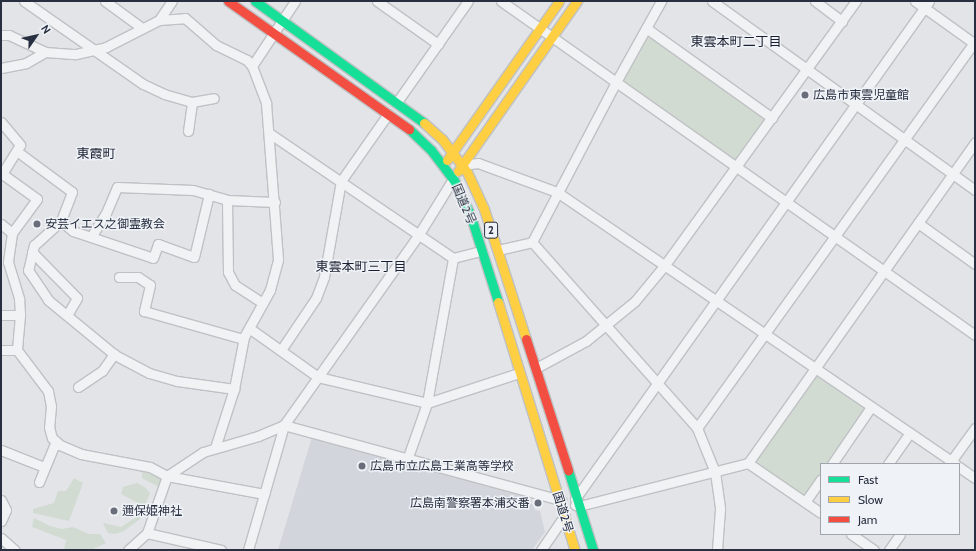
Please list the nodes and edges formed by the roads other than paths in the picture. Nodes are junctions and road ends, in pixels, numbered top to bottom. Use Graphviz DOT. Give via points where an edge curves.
graph roads {
  1 [pos="105,1"];
  2 [pos="172,1"];
  3 [pos="228,1"];
  4 [pos="255,1"];
  5 [pos="295,1"];
  6 [pos="378,1"];
  7 [pos="468,1"];
  8 [pos="501,1"];
  9 [pos="559,1"];
  10 [pos="577,1"];
  11 [pos="661,1"];
  12 [pos="712,1"];
  13 [pos="815,1"];
  14 [pos="856,1"];
  15 [pos="914,1"];
  16 [pos="27,2"];
  17 [pos="926,4"];
  18 [pos="159,20"];
  19 [pos="282,20"];
  20 [pos="842,21"];
  21 [pos="142,28"];
  22 [pos="540,28"];
  23 [pos="646,28"];
  24 [pos="274,34"];
  25 [pos="1,35"];
  26 [pos="552,37"];
  27 [pos="975,43"];
  28 [pos="438,44"];
  29 [pos="93,50"];
  30 [pos="44,52"];
  31 [pos="252,66"];
  32 [pos="1,68"];
  33 [pos="808,69"];
  34 [pos="616,82"];
  35 [pos="214,98"];
  36 [pos="192,102"];
  37 [pos="397,102"];
  38 [pos="856,103"];
  39 [pos="388,114"];
  40 [pos="772,118"];
  41 [pos="1,122"];
  42 [pos="188,131"];
  43 [pos="269,133"];
  44 [pos="905,140"];
  45 [pos="975,142"];
  46 [pos="18,152"];
  47 [pos="453,153"];
  48 [pos="444,165"];
  49 [pos="462,165"];
  50 [pos="737,166"];
  51 [pos="2,173"];
  52 [pos="952,174"];
  53 [pos="453,179"];
  54 [pos="341,181"];
  55 [pos="975,190"];
  56 [pos="557,192"];
  57 [pos="209,194"];
  58 [pos="227,200"];
  59 [pos="786,201"];
  60 [pos="275,202"];
  61 [pos="60,221"];
  62 [pos="918,223"];
  63 [pos="1,224"];
  64 [pos="12,233"];
  65 [pos="419,234"];
  66 [pos="836,236"];
  67 [pos="91,237"];
  68 [pos="532,242"];
  69 [pos="498,250"];
  70 [pos="481,251"];
  71 [pos="32,252"];
  72 [pos="453,258"];
  73 [pos="975,264"];
  74 [pos="664,266"];
  75 [pos="884,270"];
  76 [pos="119,277"];
  77 [pos="715,301"];
  78 [pos="263,303"];
  79 [pos="1,314"];
  80 [pos="20,315"];
  81 [pos="67,315"];
  82 [pos="606,326"];
  83 [pos="249,328"];
  84 [pos="764,335"];
  85 [pos="975,335"];
  86 [pos="243,339"];
  87 [pos="1,350"];
  88 [pos="17,350"];
  89 [pos="281,350"];
  90 [pos="114,354"];
  91 [pos="536,368"];
  92 [pos="813,369"];
  93 [pos="519,373"];
  94 [pos="318,377"];
  95 [pos="656,385"];
  96 [pos="78,387"];
  97 [pos="234,389"];
  98 [pos="427,403"];
  99 [pos="871,407"];
  100 [pos="284,425"];
  101 [pos="697,428"];
  102 [pos="975,428"];
  103 [pos="910,433"];
  104 [pos="56,441"];
  105 [pos="215,448"];
  106 [pos="1,450"];
  107 [pos="408,457"];
  108 [pos="748,463"];
  109 [pos="833,463"];
  110 [pos="889,463"];
  111 [pos="953,463"];
  112 [pos="955,463"];
  113 [pos="44,467"];
  114 [pos="960,468"];
  115 [pos="716,472"];
  116 [pos="167,476"];
  117 [pos="975,478"];
  118 [pos="820,480"];
  119 [pos="39,482"];
  120 [pos="264,494"];
  121 [pos="1,500"];
  122 [pos="559,500"];
  123 [pos="576,502"];
  124 [pos="805,502"];
  125 [pos="820,512"];
  126 [pos="564,517"];
  127 [pos="1,521"];
  128 [pos="147,533"];
  129 [pos="852,535"];
  130 [pos="899,535"];
  131 [pos="1,538"];
  132 [pos="15,550"];
  133 [pos="128,550"];
  134 [pos="221,550"];
  135 [pos="248,550"];
  136 [pos="541,550"];
  137 [pos="575,550"];
  138 [pos="593,550"];
  139 [pos="717,550"];
  140 [pos="874,550"];
  141 [pos="889,550"];
  1 -- 21 [label="street"];
  2 -- 18 [label="street"];
  3 -- 24 [label="main road, 国道2号 / 2"];
  4 -- 19 [label="main road, 国道2号 / 2"];
  5 -- 19 [label="street"];
  6 -- 28 [label="street"];
  7 -- 28 [label="street"];
  8 -- 22 [label="street"];
  9 -- 22 [label="main road"];
  10 -- 26 [label="main road"];
  11 -- 23 [label="street"];
  12 -- 33 [label="street"];
  13 -- 20 [label="street"];
  14 -- 20 [label="street"];
  15 -- 17 [label="street"];
  16 -- 29 [label="street"];
  17 -- 27 [label="street"];
  17 -- 38 [label="street"];
  18 -- 21 [label="street"];
  18 -- 31 [label="street" via="185,18 216,45 247,60"];
  19 -- 24 [label="street"];
  19 -- 37 [label="main road, 国道2号 / 2"];
  20 -- 33 [label="street"];
  21 -- 29 [label="street" via="106,47"];
  22 -- 26 [label="street"];
  22 -- 47 [label="main road"];
  23 -- 34 [label="street"];
  23 -- 40 [label="street"];
  24 -- 31 [label="street"];
  24 -- 39 [label="main road, 国道2号 / 2"];
  25 -- 30 [label="street" via="9,35"];
  26 -- 34 [label="street"];
  26 -- 49 [label="main road"];
  27 -- 44 [label="street"];
  28 -- 37 [label="street"];
  29 -- 30 [label="street" via="76,54"];
  29 -- 36 [label="street" via="143,84 164,94"];
  30 -- 32 [label="street" via="26,63"];
  31 -- 43 [label="street" via="266,103"];
  33 -- 38 [label="street"];
  33 -- 40 [label="street"];
  34 -- 50 [label="street"];
  34 -- 56 [label="street"];
  35 -- 36 [label="street"];
  36 -- 42 [label="street"];
  37 -- 47 [label="main road, 国道2号 / 2" via="428,125"];
  38 -- 44 [label="street"];
  38 -- 59 [label="street"];
  39 -- 48 [label="main road, 国道2号 / 2" via="417,136"];
  39 -- 54 [label="street"];
  40 -- 50 [label="street"];
  41 -- 46 [label="street" via="20,145"];
  43 -- 54 [label="street"];
  43 -- 60 [label="street"];
  44 -- 52 [label="street"];
  44 -- 66 [label="street"];
  45 -- 52 [label="street"];
  46 -- 51 [label="street"];
  46 -- 61 [label="street" via="72,192"];
  47 -- 48 [label="main road"];
  47 -- 49 [label="main road, 国道2号 / 2"];
  48 -- 53 [label="main road, 国道2号 / 2"];
  49 -- 53 [label="main road"];
  49 -- 56 [label="street" via="478,163"];
  49 -- 69 [label="main road, 国道2号 / 2" via="481,200"];
  50 -- 59 [label="street"];
  50 -- 74 [label="street"];
  51 -- 64 [label="street" via="37,199"];
  52 -- 55 [label="street"];
  52 -- 62 [label="street"];
  53 -- 65 [label="street"];
  53 -- 70 [label="main road, 国道2号 / 2" via="470,214"];
  54 -- 65 [label="street"];
  54 -- 89 [label="street" via="324,277 316,298"];
  56 -- 68 [label="street"];
  56 -- 74 [label="street"];
  57 -- 58 [label="street"];
  57 -- 67 [label="street" via="193,190 117,187 106,213"];
  57 -- 67 [label="street" via="194,257 158,244 153,258"];
  58 -- 60 [label="street"];
  58 -- 78 [label="street" via="228,272 235,285"];
  59 -- 66 [label="street"];
  59 -- 77 [label="street"];
  60 -- 78 [label="street" via="278,260 270,290"];
  61 -- 67 [label="street" via="73,231"];
  61 -- 71 [label="street" via="34,246"];
  62 -- 73 [label="street"];
  62 -- 75 [label="street"];
  63 -- 64 [label="street"];
  64 -- 80 [label="street" via="8,262 19,299"];
  65 -- 72 [label="street"];
  65 -- 94 [label="street"];
  66 -- 75 [label="street"];
  66 -- 84 [label="street"];
  68 -- 69 [label="street"];
  68 -- 82 [label="street"];
  69 -- 91 [label="main road, 国道2号 / 2"];
  70 -- 72 [label="street"];
  70 -- 93 [label="main road, 国道2号 / 2"];
  71 -- 81 [label="street" via="28,270 48,300"];
  71 -- 81 [label="street" via="77,298"];
  72 -- 98 [label="street"];
  74 -- 77 [label="street"];
  74 -- 82 [label="street" via="635,301"];
  75 -- 85 [label="street"];
  75 -- 92 [label="street"];
  76 -- 86 [label="street" via="138,277 150,285 144,311"];
  77 -- 84 [label="street"];
  77 -- 95 [label="street"];
  78 -- 83 [label="street"];
  79 -- 80 [label="street"];
  80 -- 88 [label="street"];
  81 -- 90 [label="street"];
  82 -- 91 [label="street" via="586,341"];
  82 -- 95 [label="street"];
  83 -- 86 [label="street"];
  83 -- 89 [label="street"];
  84 -- 92 [label="street"];
  84 -- 101 [label="street"];
  86 -- 97 [label="street"];
  87 -- 88 [label="street"];
  88 -- 104 [label="street" via="48,391 51,406 49,427"];
  89 -- 94 [label="street"];
  90 -- 96 [label="street" via="102,371"];
  90 -- 97 [label="street" via="149,373 177,381"];
  91 -- 123 [label="main road, 国道2号 / 2"];
  92 -- 99 [label="street"];
  92 -- 108 [label="street"];
  93 -- 98 [label="street"];
  93 -- 122 [label="main road, 国道2号 / 2"];
  94 -- 98 [label="street"];
  94 -- 100 [label="street"];
  95 -- 101 [label="street" via="677,402"];
  95 -- 123 [label="street"];
  97 -- 105 [label="street"];
  98 -- 107 [label="street"];
  99 -- 103 [label="street"];
  99 -- 109 [label="street"];
  100 -- 105 [label="street" via="258,436"];
  100 -- 107 [label="street"];
  100 -- 120 [label="street"];
  101 -- 115 [label="street"];
  102 -- 112 [label="street"];
  103 -- 110 [label="street"];
  103 -- 111 [label="street"];
  104 -- 113 [label="street"];
  104 -- 116 [label="street" via="81,454 150,467"];
  105 -- 116 [label="street" via="188,460"];
  106 -- 113 [label="street"];
  107 -- 122 [label="street"];
  108 -- 115 [label="street"];
  108 -- 124 [label="street"];
  113 -- 119 [label="street"];
  114 -- 117 [label="street"];
  115 -- 123 [label="street"];
  115 -- 139 [label="street" via="720,509"];
  116 -- 120 [label="street"];
  116 -- 128 [label="street"];
  118 -- 124 [label="street"];
  120 -- 135 [label="street"];
  121 -- 127 [label="street" via="6,510"];
  122 -- 123 [label="street"];
  122 -- 126 [label="main road, 国道2号 / 2"];
  123 -- 126 [label="street"];
  123 -- 138 [label="main road, 国道2号 / 2"];
  124 -- 125 [label="street"];
  126 -- 136 [label="street"];
  126 -- 137 [label="main road, 国道2号 / 2"];
  128 -- 133 [label="street"];
  128 -- 134 [label="street"];
  129 -- 140 [label="street"];
  130 -- 141 [label="street"];
  131 -- 132 [label="street"];
}
